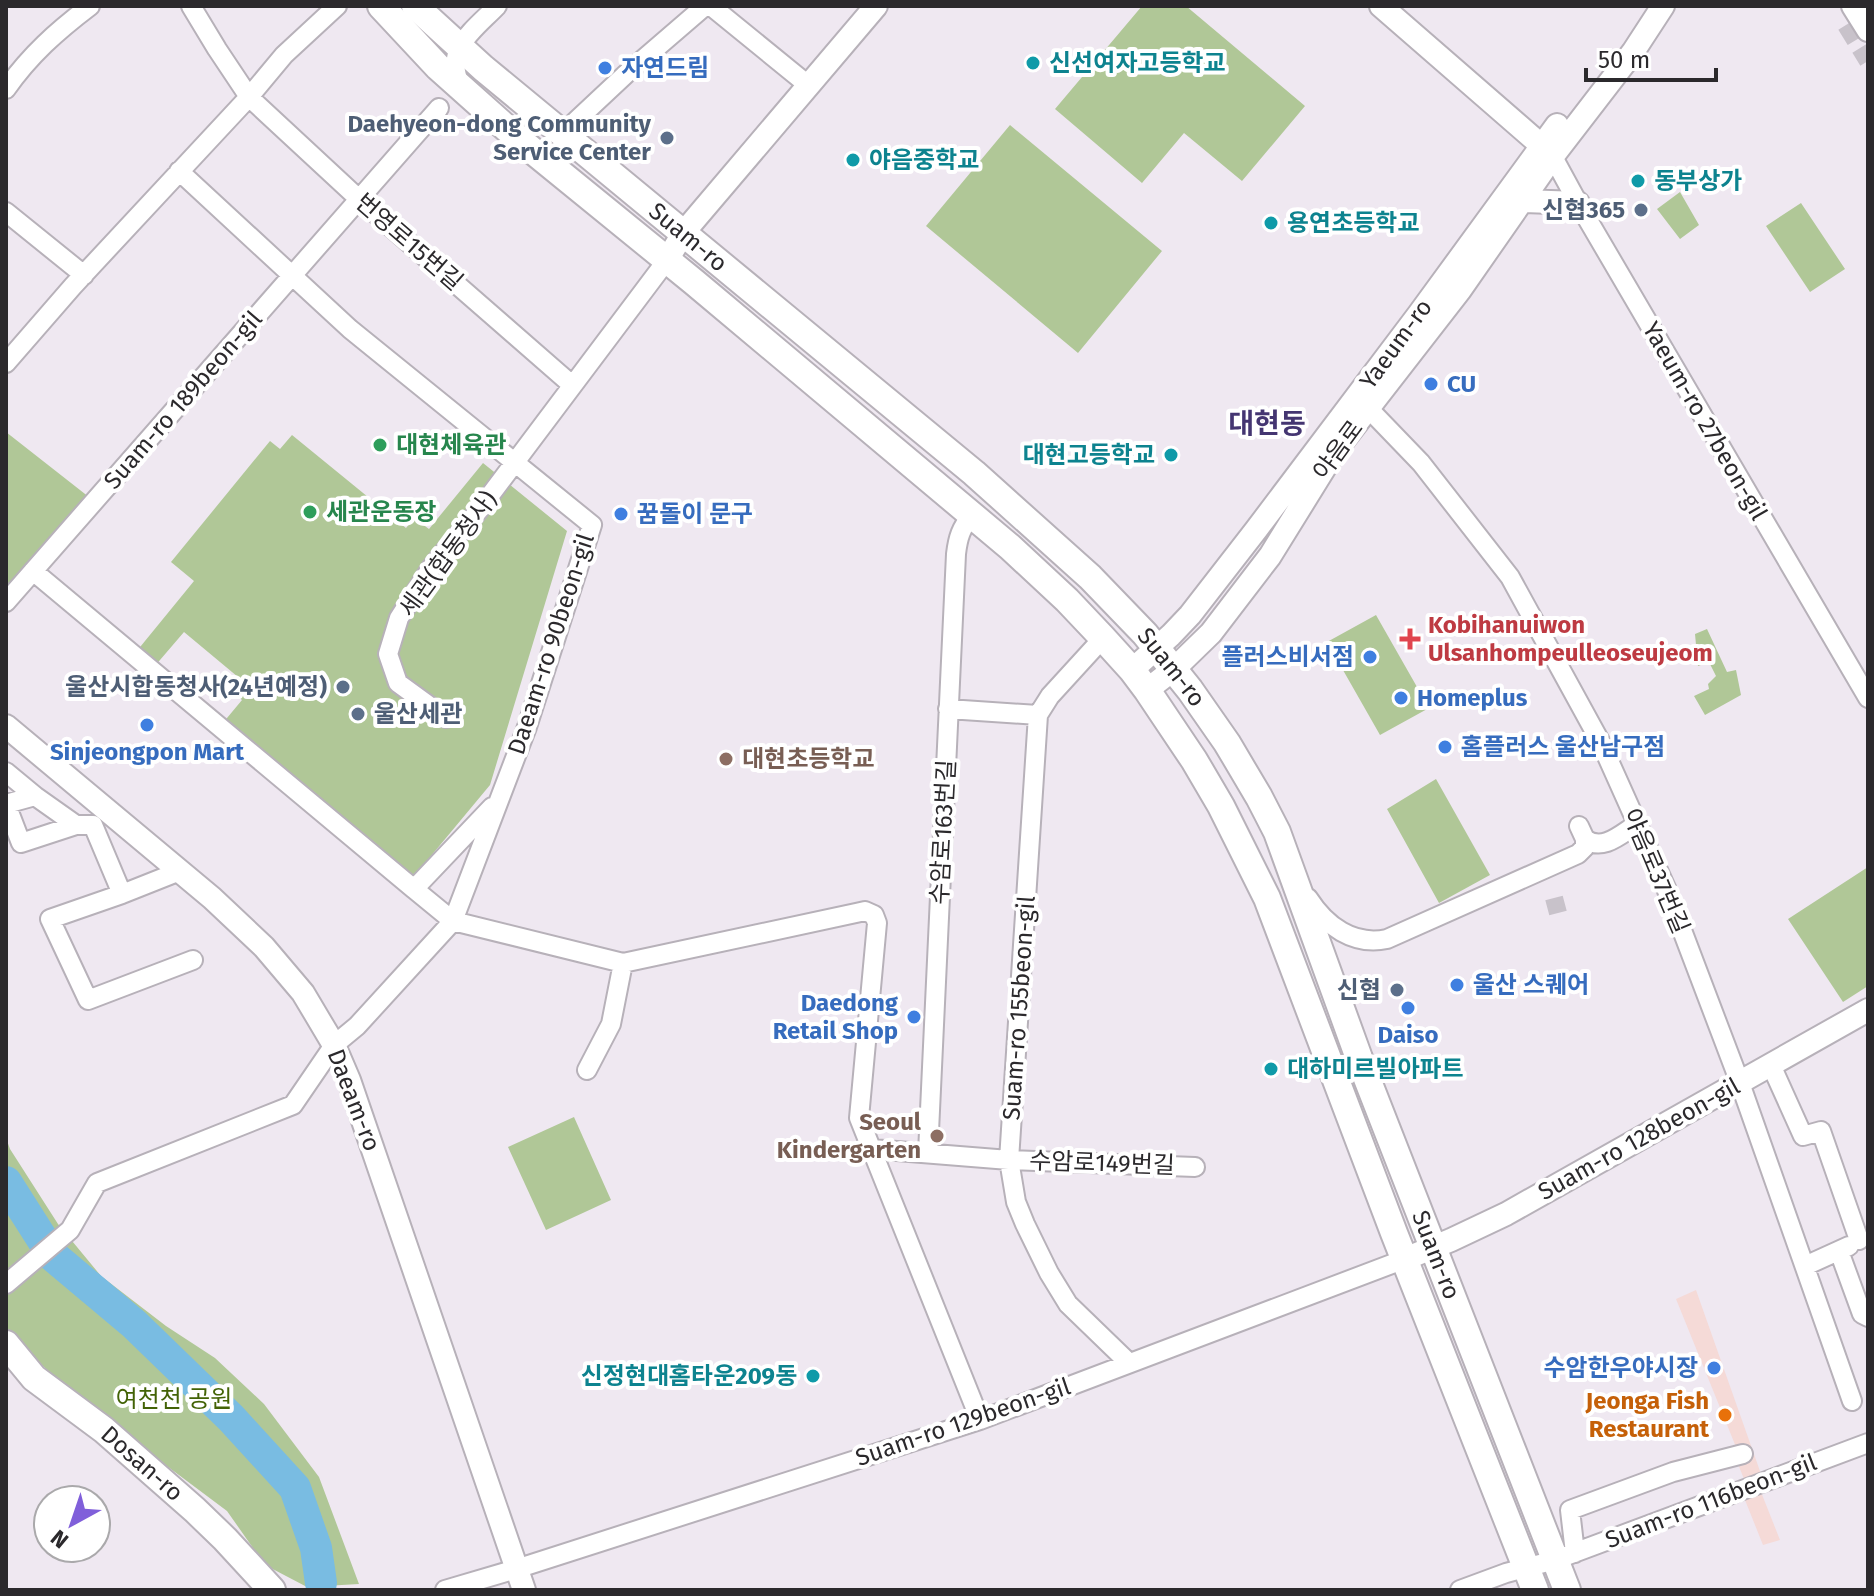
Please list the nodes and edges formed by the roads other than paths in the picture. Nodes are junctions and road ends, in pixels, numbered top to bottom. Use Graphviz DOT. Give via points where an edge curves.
graph roads {
  1 [pos="90,6"];
  2 [pos="191,6"];
  3 [pos="337,6"];
  4 [pos="381,6"];
  5 [pos="415,6"];
  6 [pos="497,6"];
  7 [pos="708,6"];
  8 [pos="876,6"];
  9 [pos="1381,6"];
  10 [pos="1647,6"];
  11 [pos="1663,6"];
  12 [pos="1853,6"];
  13 [pos="1868,30"];
  14 [pos="459,47"];
  15 [pos="808,85"];
  16 [pos="6,89"];
  17 [pos="464,92"];
  18 [pos="249,97"];
  19 [pos="439,108"];
  20 [pos="563,133"];
  21 [pos="1548,152"];
  22 [pos="179,171"];
  23 [pos="360,200"];
  24 [pos="1522,201"];
  25 [pos="1578,203"];
  26 [pos="6,212"];
  27 [pos="684,232"];
  28 [pos="667,260"];
  29 [pos="84,275"];
  30 [pos="292,275"];
  31 [pos="6,363"];
  32 [pos="572,385"];
  33 [pos="1362,404"];
  34 [pos="513,463"];
  35 [pos="972,515"];
  36 [pos="33,571"];
  37 [pos="6,602"];
  38 [pos="1103,638"];
  39 [pos="1157,648"];
  40 [pos="1174,669"];
  41 [pos="1139,680"];
  42 [pos="1868,698"];
  43 [pos="948,709"];
  44 [pos="1038,715"];
  45 [pos="446,718"];
  46 [pos="6,726"];
  47 [pos="6,772"];
  48 [pos="35,796"];
  49 [pos="498,802"];
  50 [pos="1637,824"];
  51 [pos="76,825"];
  52 [pos="1292,870"];
  53 [pos="180,871"];
  54 [pos="414,889"];
  55 [pos="122,894"];
  56 [pos="453,921"];
  57 [pos="193,960"];
  58 [pos="623,963"];
  59 [pos="1868,1010"];
  60 [pos="334,1045"];
  61 [pos="1771,1065"];
  62 [pos="587,1070"];
  63 [pos="1740,1083"];
  64 [pos="872,1149"];
  65 [pos="928,1153"];
  66 [pos="1009,1160"];
  67 [pos="1195,1167"];
  68 [pos="1864,1238"];
  69 [pos="1433,1248"];
  70 [pos="1839,1251"];
  71 [pos="1405,1259"];
  72 [pos="1805,1266"];
  73 [pos="6,1284"];
  74 [pos="1868,1317"];
  75 [pos="6,1344"];
  76 [pos="1129,1363"];
  77 [pos="1852,1401"];
  78 [pos="980,1420"];
  79 [pos="1868,1443"];
  80 [pos="1743,1454"];
  81 [pos="1565,1556"];
  82 [pos="1530,1579"];
  83 [pos="520,1580"];
  84 [pos="272,1590"];
  85 [pos="445,1590"];
  86 [pos="1460,1590"];
  87 [pos="1567,1590"];
  1 -- 16 [label="street" via="53,34"];
  2 -- 18 [label="street, 번영로15번길"];
  3 -- 18 [label="street" via="284,55"];
  4 -- 17 [label="main road, Suam-ro"];
  5 -- 14 [label="main road, Suam-ro"];
  6 -- 14 [label="street"];
  7 -- 15 [label="street"];
  7 -- 20 [label="street"];
  8 -- 15 [label="street"];
  9 -- 21 [label="street"];
  10 -- 21 [label="street, Yaeum-ro"];
  11 -- 21 [label="street" via="1633,52"];
  12 -- 13 [label="street"];
  14 -- 17 [label="street" via="454,68"];
  14 -- 20 [label="main road, Suam-ro"];
  15 -- 27 [label="street"];
  17 -- 28 [label="main road, Suam-ro"];
  18 -- 22 [label="street"];
  18 -- 23 [label="street, 번영로15번길"];
  19 -- 23 [label="street, Suam-ro 189beon-gil"];
  20 -- 27 [label="main road, Suam-ro"];
  21 -- 24 [label="street, 야음로"];
  21 -- 25 [label="street, Yaeum-ro 27beon-gil"];
  21 -- 33 [label="street, Yaeum-ro"];
  22 -- 29 [label="street"];
  22 -- 30 [label="street, Daeam-ro 90beon-gil"];
  23 -- 30 [label="street, Suam-ro 189beon-gil"];
  23 -- 32 [label="street, 번영로15번길"];
  24 -- 25 [label="street"];
  24 -- 33 [label="street, 야음로" via="1460,290"];
  25 -- 42 [label="street, Yaeum-ro 27beon-gil"];
  26 -- 29 [label="street"];
  27 -- 28 [label="street"];
  27 -- 39 [label="main road, Suam-ro" via="986,483 1090,577"];
  28 -- 32 [label="street, Suam-ro"];
  28 -- 35 [label="main road, Suam-ro"];
  29 -- 31 [label="street"];
  30 -- 34 [label="street, Daeam-ro 90beon-gil"];
  30 -- 36 [label="street, Suam-ro 189beon-gil"];
  32 -- 34 [label="street, Suam-ro"];
  33 -- 39 [label="street, Yaeum-ro" via="1190,615"];
  33 -- 40 [label="street, 야음로" via="1270,556 1211,633"];
  33 -- 50 [label="street, 야음로37번길" via="1421,463 1510,577 1601,743"];
  34 -- 45 [label="street, 세관(합동청사)" via="431,568 399,618 388,654 398,683"];
  34 -- 49 [label="street, Daeam-ro 90beon-gil" via="592,525"];
  35 -- 38 [label="main road, Suam-ro"];
  35 -- 43 [label="street, 수암로163번길" via="958,536"];
  36 -- 37 [label="street, Suam-ro 189beon-gil"];
  36 -- 54 [label="street"];
  38 -- 41 [label="main road, Suam-ro"];
  38 -- 44 [label="street"];
  39 -- 40 [label="main road, Suam-ro"];
  39 -- 41 [label="street, Yaeum-ro"];
  40 -- 41 [label="street, 야음로"];
  40 -- 52 [label="main road, Suam-ro" via="1259,797"];
  41 -- 71 [label="main road, Suam-ro" via="1194,760 1267,898"];
  43 -- 44 [label="street"];
  43 -- 65 [label="street, 수암로163번길"];
  44 -- 66 [label="street, Suam-ro 155beon-gil"];
  46 -- 53 [label="street, Daeam-ro"];
  47 -- 48 [label="street"];
  48 -- 51 [label="street"];
  48 -- 51 [label="street" via="6,804 21,843"];
  49 -- 54 [label="street"];
  49 -- 56 [label="street, Daeam-ro 90beon-gil"];
  50 -- 52 [label="street" via="1602,844 1593,844 1582,832 1585,847 1578,854 1375,941 1334,928"];
  50 -- 63 [label="street, 야음로37번길"];
  51 -- 55 [label="street" via="93,825"];
  52 -- 69 [label="main road, Suam-ro"];
  53 -- 55 [label="street"];
  53 -- 60 [label="street, Daeam-ro" via="264,947 303,993"];
  54 -- 56 [label="street"];
  55 -- 57 [label="street" via="50,919 88,1000"];
  56 -- 58 [label="street"];
  56 -- 60 [label="street, Daeam-ro 90beon-gil"];
  58 -- 62 [label="street" via="611,1024"];
  58 -- 64 [label="street" via="865,911 874,915 859,1118"];
  59 -- 61 [label="street, Suam-ro 128beon-gil"];
  60 -- 73 [label="street, Daeam-ro 90beon-gil" via="293,1105 97,1183 70,1230"];
  60 -- 83 [label="street, Daeam-ro"];
  61 -- 63 [label="street, Suam-ro 128beon-gil"];
  61 -- 68 [label="street" via="1803,1136 1821,1131"];
  63 -- 69 [label="street, Suam-ro 128beon-gil" via="1506,1214"];
  63 -- 72 [label="street, 야음로37번길"];
  64 -- 65 [label="street, 수암로149번길"];
  64 -- 78 [label="street"];
  65 -- 66 [label="street, 수암로149번길"];
  66 -- 67 [label="street, 수암로149번길"];
  66 -- 76 [label="street, Suam-ro 155beon-gil" via="1016,1202 1049,1273 1068,1304"];
  68 -- 70 [label="street"];
  69 -- 71 [label="street, Suam-ro 128beon-gil"];
  69 -- 81 [label="main road, Suam-ro"];
  70 -- 72 [label="street"];
  70 -- 74 [label="street" via="1862,1314"];
  71 -- 76 [label="street, Suam-ro 129beon-gil"];
  71 -- 82 [label="main road, Suam-ro"];
  72 -- 77 [label="street, 야음로37번길"];
  75 -- 84 [label="main road, Dosan-ro" via="34,1378 104,1430 195,1510"];
  76 -- 78 [label="street, Suam-ro 129beon-gil"];
  78 -- 83 [label="street, Suam-ro 129beon-gil"];
  79 -- 81 [label="street, Suam-ro 116beon-gil"];
  80 -- 81 [label="street" via="1673,1472 1570,1510"];
  81 -- 82 [label="street, Suam-ro 116beon-gil"];
  81 -- 87 [label="main road, Suam-ro"];
  82 -- 86 [label="street, Suam-ro 116beon-gil" via="1506,1573"];
  83 -- 85 [label="street, Suam-ro 129beon-gil"];
}
